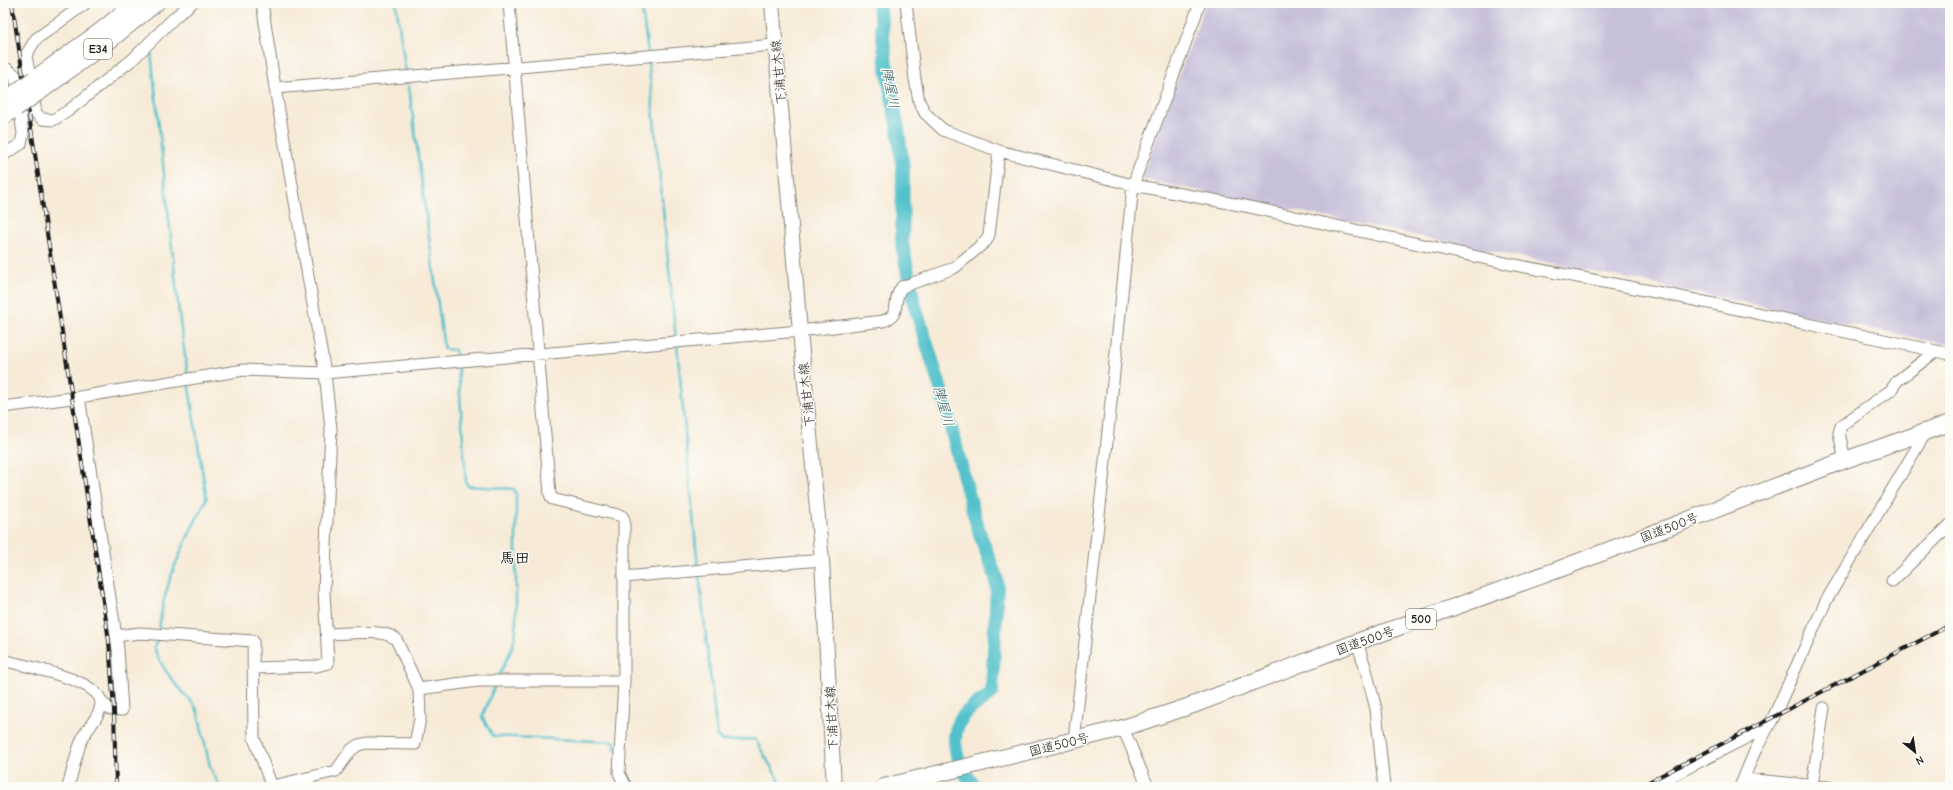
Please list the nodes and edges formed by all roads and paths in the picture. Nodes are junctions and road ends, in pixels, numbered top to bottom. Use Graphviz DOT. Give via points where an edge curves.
graph roads {
  1 [pos="86,3"];
  2 [pos="135,3"];
  3 [pos="156,3"];
  4 [pos="192,3"];
  5 [pos="262,3"];
  6 [pos="509,3"];
  7 [pos="772,3"];
  8 [pos="906,3"];
  9 [pos="1200,3"];
  10 [pos="775,45"];
  11 [pos="514,68"];
  12 [pos="3,71"];
  13 [pos="36,86"];
  14 [pos="275,88"];
  15 [pos="11,101"];
  16 [pos="3,117"];
  17 [pos="999,150"];
  18 [pos="3,155"];
  19 [pos="1133,185"];
  20 [pos="800,332"];
  21 [pos="1936,351"];
  22 [pos="1950,354"];
  23 [pos="538,355"];
  24 [pos="325,373"];
  25 [pos="79,397"];
  26 [pos="3,407"];
  27 [pos="1950,423"];
  28 [pos="1926,432"];
  29 [pos="1845,460"];
  30 [pos="1950,525"];
  31 [pos="822,560"];
  32 [pos="623,577"];
  33 [pos="1892,581"];
  34 [pos="328,634"];
  35 [pos="116,636"];
  36 [pos="1357,642"];
  37 [pos="3,660"];
  38 [pos="254,668"];
  39 [pos="624,681"];
  40 [pos="419,690"];
  41 [pos="101,702"];
  42 [pos="1824,708"];
  43 [pos="1767,727"];
  44 [pos="1123,728"];
  45 [pos="1074,741"];
  46 [pos="1742,783"];
  47 [pos="1812,785"];
  48 [pos="68,787"];
  49 [pos="270,787"];
  50 [pos="626,787"];
  51 [pos="834,787"];
  52 [pos="884,787"];
  53 [pos="1148,787"];
  54 [pos="1384,787"];
  55 [pos="1650,787"];
  56 [pos="1829,787"];
  1 -- 4 [label="street" via="36,39 26,55 36,113 42,119 53,120 68,111 133,59"];
  2 -- 13 [label="highway, E34"];
  3 -- 13 [label="highway, E34" via="110,40"];
  5 -- 14 [label="street"];
  6 -- 11 [label="street"];
  7 -- 10 [label="main road, 下浦甘木線"];
  8 -- 17 [label="street" via="919,101 926,113 943,130"];
  9 -- 19 [label="street"];
  10 -- 11 [label="street"];
  10 -- 20 [label="main road, 下浦甘木線"];
  11 -- 14 [label="street"];
  11 -- 23 [label="street"];
  12 -- 18 [label="street" via="7,70 15,75 23,134 21,144"];
  13 -- 15 [label="highway, E34, bridge"];
  14 -- 24 [label="street"];
  15 -- 16 [label="highway, E34"];
  17 -- 19 [label="street"];
  17 -- 20 [label="street" via="989,236 986,241 954,268 902,287 897,295 896,310 888,319"];
  19 -- 21 [label="street" via="1245,206 1510,264"];
  19 -- 45 [label="street"];
  20 -- 23 [label="street"];
  20 -- 31 [label="main road, 下浦甘木線"];
  21 -- 22 [label="street"];
  21 -- 29 [label="street" via="1897,381 1891,390 1841,426 1839,433"];
  23 -- 24 [label="street"];
  23 -- 32 [label="street" via="550,494 552,499 622,516"];
  24 -- 25 [label="street" via="244,370"];
  24 -- 34 [label="street" via="331,429 324,591"];
  25 -- 26 [label="street"];
  25 -- 35 [label="street"];
  27 -- 28 [label="highway, 国道500号 / 500"];
  28 -- 29 [label="highway, 国道500号 / 500"];
  28 -- 43 [label="street" via="1826,601"];
  29 -- 36 [label="highway, 国道500号 / 500" via="1557,570"];
  30 -- 33 [label="street"];
  31 -- 32 [label="street"];
  31 -- 51 [label="main road, 下浦甘木線"];
  32 -- 39 [label="street"];
  34 -- 38 [label="street" via="328,663 317,666"];
  34 -- 40 [label="street" via="381,633 396,639"];
  35 -- 38 [label="street" via="140,633 253,641"];
  35 -- 41 [label="street" via="122,710 110,709"];
  36 -- 44 [label="highway, 国道500号 / 500" via="1194,705"];
  36 -- 54 [label="street" via="1376,709"];
  37 -- 41 [label="street" via="79,681 96,692"];
  38 -- 49 [label="street" via="254,738"];
  39 -- 40 [label="street" via="478,681"];
  39 -- 50 [label="street" via="619,772"];
  40 -- 49 [label="street" via="420,719 416,744 358,745 351,750 336,771"];
  41 -- 48 [label="street" via="83,738"];
  42 -- 47 [label="street"];
  43 -- 46 [label="street"];
  43 -- 55 [label="street"];
  44 -- 45 [label="highway, 国道500号 / 500"];
  44 -- 53 [label="street"];
  45 -- 52 [label="highway, 国道500号 / 500"];
  46 -- 47 [label="street"];
  47 -- 56 [label="street"];
}
